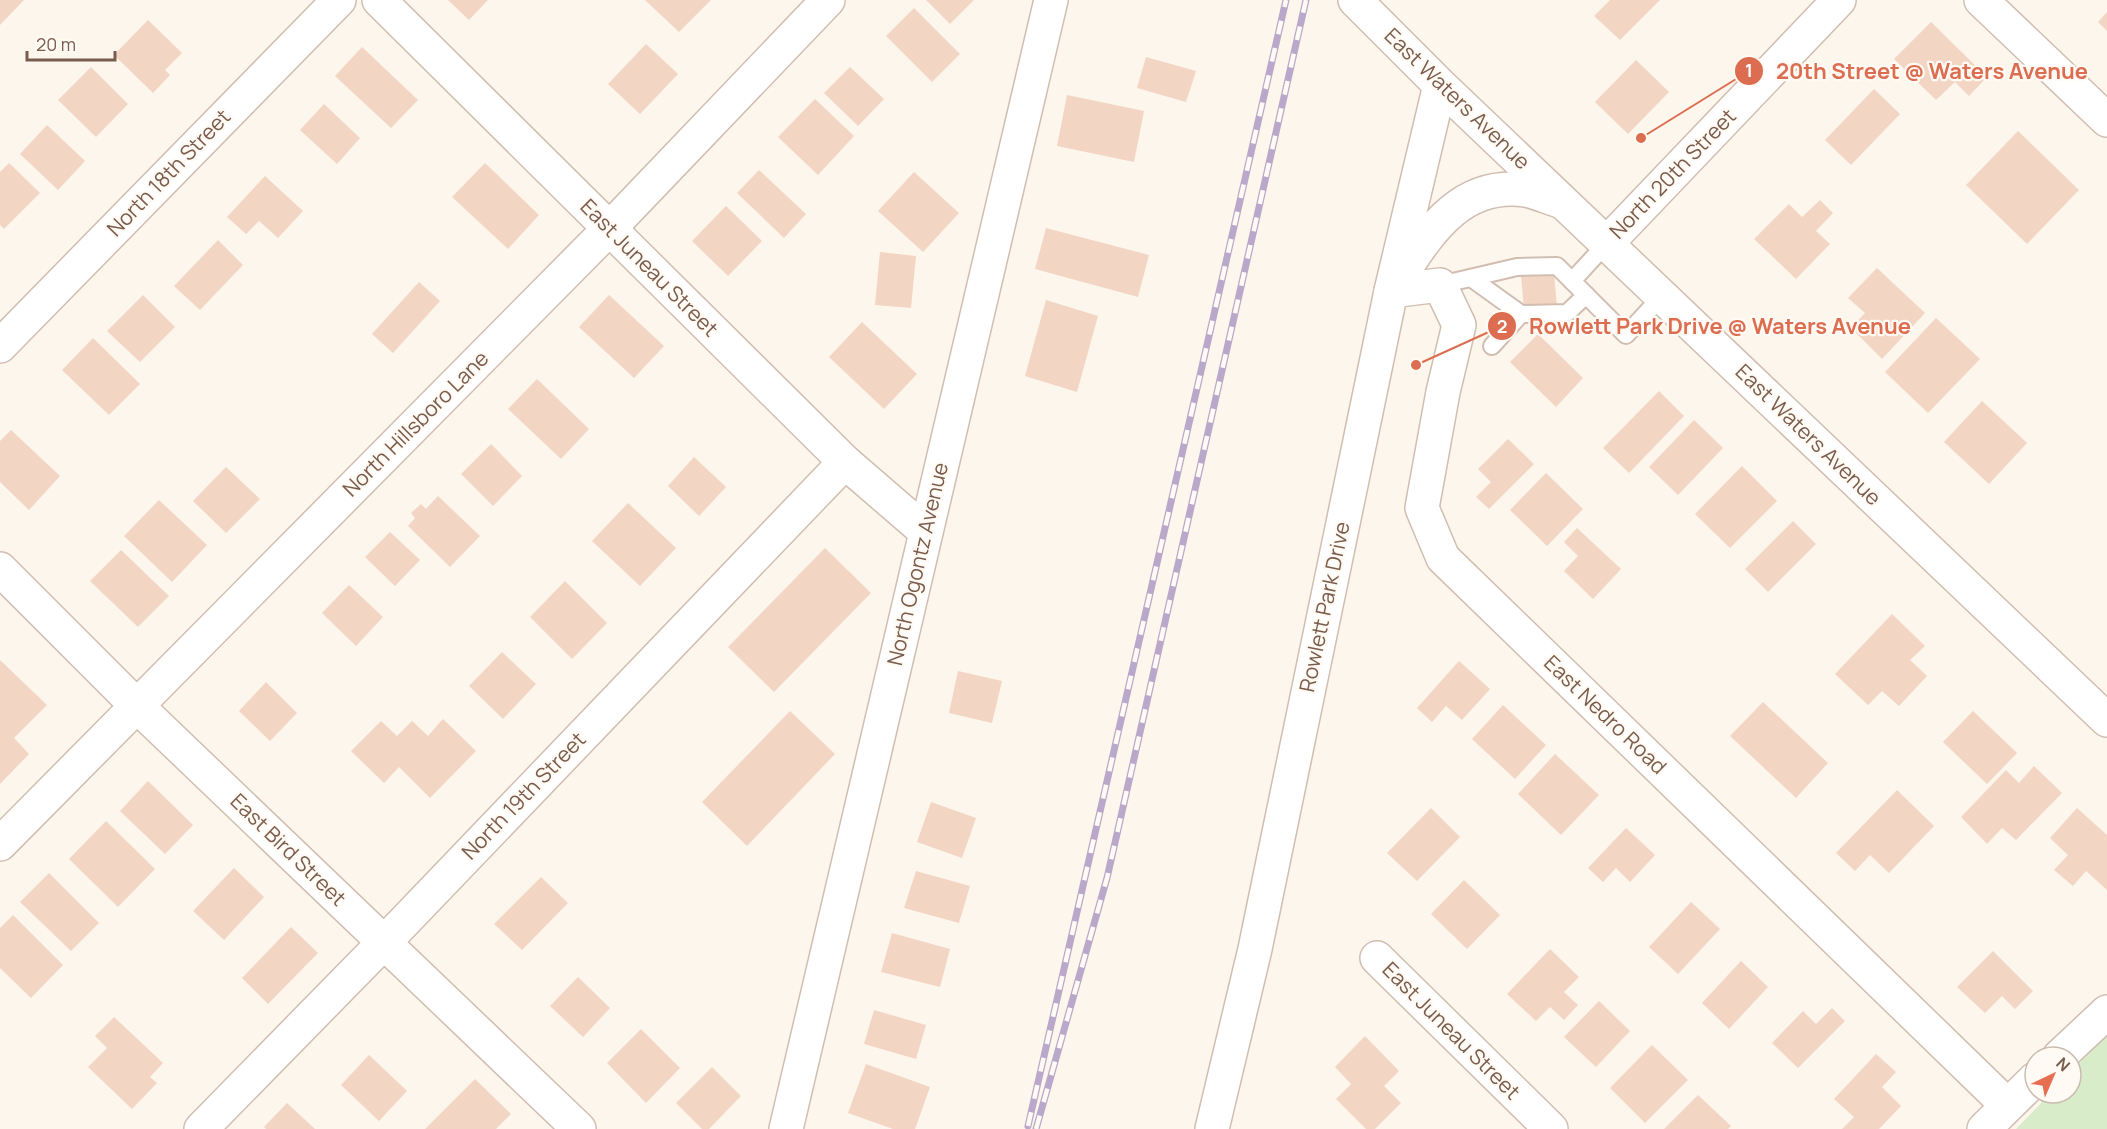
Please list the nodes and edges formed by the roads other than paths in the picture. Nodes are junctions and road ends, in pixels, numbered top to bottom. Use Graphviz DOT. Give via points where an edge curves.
graph roads {
  1 [pos="339,0"];
  2 [pos="379,0"];
  3 [pos="828,0"];
  4 [pos="1051,0"];
  5 [pos="1355,0"];
  6 [pos="1839,0"];
  7 [pos="1981,0"];
  8 [pos="1440,85"];
  9 [pos="2107,120"];
  10 [pos="1564,203"];
  11 [pos="609,229"];
  12 [pos="1607,243"];
  13 [pos="1455,281"];
  14 [pos="1572,281"];
  15 [pos="1391,291"];
  16 [pos="1586,295"];
  17 [pos="1662,296"];
  18 [pos="1521,314"];
  19 [pos="0,346"];
  20 [pos="1492,346"];
  21 [pos="845,462"];
  22 [pos="925,531"];
  23 [pos="0,569"];
  24 [pos="137,705"];
  25 [pos="2107,720"];
  26 [pos="0,844"];
  27 [pos="384,942"];
  28 [pos="1377,958"];
  29 [pos="2107,1012"];
  30 [pos="2072,1045"];
  31 [pos="2023,1090"];
  32 [pos="2007,1105"];
  33 [pos="201,1129"];
  34 [pos="579,1129"];
  35 [pos="786,1129"];
  36 [pos="1212,1129"];
  37 [pos="1551,1129"];
  38 [pos="1984,1129"];
  1 -- 19 [label="street, North 18th Street"];
  2 -- 11 [label="street, East Juneau Street"];
  3 -- 11 [label="street, North Hillsboro Lane"];
  4 -- 22 [label="street, North Ogontz Avenue"];
  5 -- 8 [label="street, East Waters Avenue"];
  6 -- 12 [label="street, North 20th Street"];
  7 -- 9 [label="street"];
  8 -- 10 [label="street, East Waters Avenue"];
  8 -- 15 [label="street, Rowlett Park Drive"];
  10 -- 12 [label="street, East Waters Avenue"];
  10 -- 15 [label="street" via="1527,190 1500,189 1477,195 1452,210 1425,237"];
  11 -- 21 [label="street, East Juneau Street"];
  11 -- 24 [label="street, North Hillsboro Lane"];
  12 -- 14 [label="lane"];
  12 -- 17 [label="street, East Waters Avenue"];
  13 -- 14 [label="lane" via="1517,267 1557,266"];
  13 -- 15 [label="street"];
  13 -- 18 [label="lane"];
  13 -- 32 [label="street, East Nedro Road" via="1459,325 1422,508 1443,558"];
  14 -- 16 [label="lane"];
  15 -- 36 [label="street, Rowlett Park Drive" via="1255,949"];
  16 -- 17 [label="lane" via="1626,335"];
  16 -- 18 [label="lane" via="1567,313"];
  17 -- 25 [label="street, East Waters Avenue"];
  18 -- 20 [label="lane"];
  21 -- 22 [label="street, East Juneau Street"];
  21 -- 27 [label="street, North 19th Street"];
  22 -- 35 [label="street, North Ogontz Avenue"];
  23 -- 24 [label="street, East Bird Street"];
  24 -- 26 [label="street, North Hillsboro Lane"];
  24 -- 27 [label="street, East Bird Street"];
  27 -- 33 [label="street, North 19th Street"];
  27 -- 34 [label="street, East Bird Street"];
  28 -- 37 [label="street, East Juneau Street"];
  29 -- 30 [label="street"];
  31 -- 32 [label="street"];
  32 -- 38 [label="street"];
}
